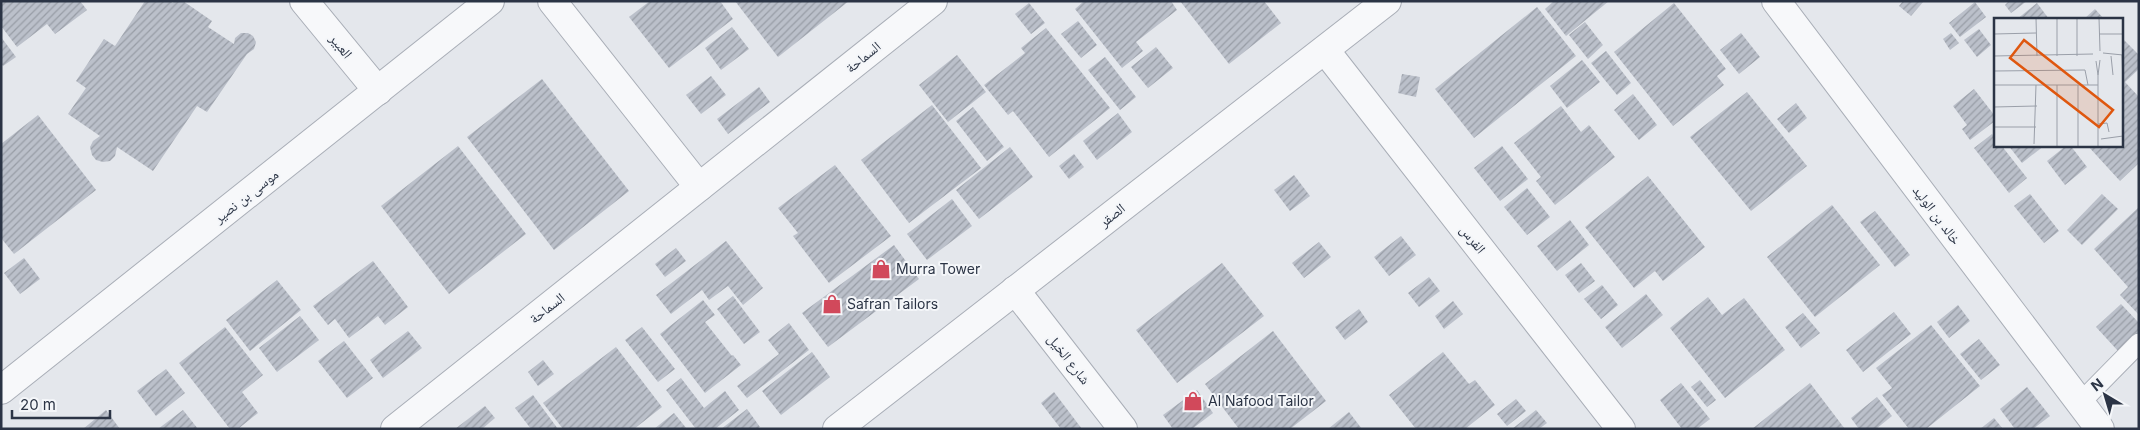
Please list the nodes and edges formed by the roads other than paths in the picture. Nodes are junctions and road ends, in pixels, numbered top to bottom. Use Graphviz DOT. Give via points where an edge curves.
graph roads {
  1 [pos="304,1"];
  2 [pos="490,1"];
  3 [pos="552,1"];
  4 [pos="933,1"];
  5 [pos="1388,1"];
  6 [pos="1776,1"];
  7 [pos="1325,50"];
  8 [pos="378,91"];
  9 [pos="699,187"];
  10 [pos="1016,290"];
  11 [pos="2139,343"];
  12 [pos="1,390"];
  13 [pos="2079,404"];
  14 [pos="395,429"];
  15 [pos="837,429"];
  16 [pos="1124,429"];
  17 [pos="1621,429"];
  18 [pos="2100,429"];
  1 -- 8 [label="street, العبير"];
  2 -- 8 [label="street, موسى بن نصير"];
  3 -- 9 [label="street"];
  4 -- 9 [label="street, السماحة"];
  5 -- 7 [label="street, الصقر"];
  6 -- 13 [label="street, خالد بن الوليد"];
  7 -- 10 [label="street, الصقر"];
  7 -- 17 [label="street, الفرس"];
  8 -- 12 [label="street, موسى بن نصير"];
  9 -- 14 [label="street, السماحة"];
  10 -- 15 [label="street, الصقر"];
  10 -- 16 [label="street, شارع الخيل"];
  11 -- 13 [label="lane"];
  13 -- 18 [label="street, خالد بن الوليد"];
}
